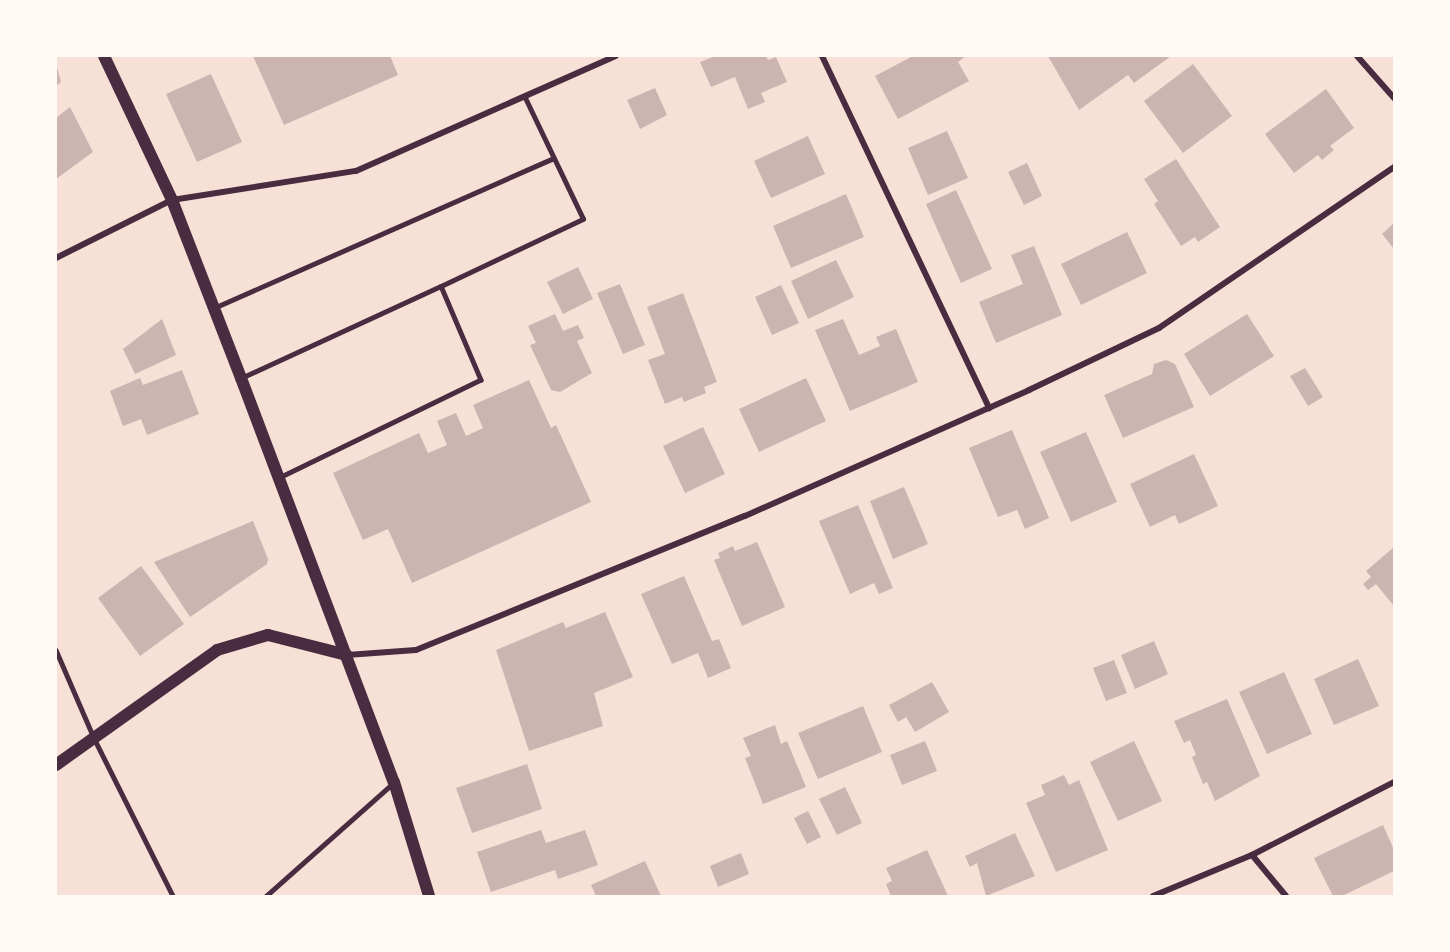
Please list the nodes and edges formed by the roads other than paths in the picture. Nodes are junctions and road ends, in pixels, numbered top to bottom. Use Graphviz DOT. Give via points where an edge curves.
graph roads {
  1 [pos="104,56"];
  2 [pos="616,56"];
  3 [pos="822,56"];
  4 [pos="1357,56"];
  5 [pos="524,96"];
  6 [pos="1395,98"];
  7 [pos="554,158"];
  8 [pos="1395,167"];
  9 [pos="172,200"];
  10 [pos="56,258"];
  11 [pos="441,286"];
  12 [pos="214,308"];
  13 [pos="241,378"];
  14 [pos="989,408"];
  15 [pos="279,478"];
  16 [pos="56,650"];
  17 [pos="347,655"];
  18 [pos="94,738"];
  19 [pos="56,765"];
  20 [pos="1395,782"];
  21 [pos="394,783"];
  22 [pos="1252,855"];
  23 [pos="173,897"];
  24 [pos="266,897"];
  25 [pos="429,897"];
  26 [pos="1153,897"];
  27 [pos="1286,897"];
  1 -- 9 [label="main road"];
  2 -- 5 [label="street"];
  3 -- 14 [label="street"];
  4 -- 6 [label="street"];
  5 -- 7 [label="lane"];
  5 -- 9 [label="street" via="356,171"];
  7 -- 11 [label="lane" via="583,219"];
  7 -- 12 [label="lane"];
  8 -- 14 [label="street" via="1159,328"];
  9 -- 10 [label="street"];
  9 -- 12 [label="main road"];
  11 -- 13 [label="lane"];
  11 -- 15 [label="lane" via="481,380"];
  12 -- 13 [label="main road"];
  13 -- 15 [label="main road"];
  14 -- 17 [label="street" via="745,516 416,650"];
  15 -- 17 [label="main road"];
  16 -- 18 [label="lane"];
  17 -- 18 [label="main road" via="268,635 217,650"];
  17 -- 21 [label="main road"];
  18 -- 19 [label="main road"];
  18 -- 23 [label="lane"];
  20 -- 22 [label="street"];
  21 -- 24 [label="lane"];
  21 -- 25 [label="main road"];
  22 -- 26 [label="street"];
  22 -- 27 [label="street"];
}
